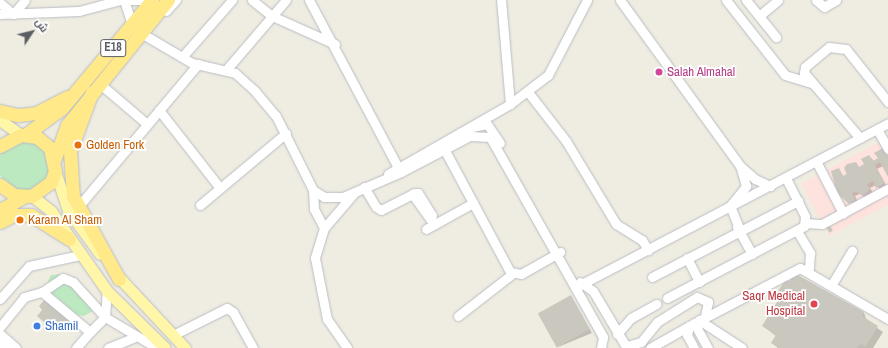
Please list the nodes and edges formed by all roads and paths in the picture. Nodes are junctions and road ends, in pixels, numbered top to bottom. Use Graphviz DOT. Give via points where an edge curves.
graph roads {
  1 [pos="25,0"];
  2 [pos="120,0"];
  3 [pos="125,0"];
  4 [pos="151,0"];
  5 [pos="168,0"];
  6 [pos="176,0"];
  7 [pos="232,0"];
  8 [pos="252,0"];
  9 [pos="286,0"];
  10 [pos="309,0"];
  11 [pos="316,0"];
  12 [pos="501,0"];
  13 [pos="587,0"];
  14 [pos="620,0"];
  15 [pos="726,0"];
  16 [pos="746,0"];
  17 [pos="778,0"];
  18 [pos="816,0"];
  19 [pos="836,0"];
  20 [pos="0,3"];
  21 [pos="0,14"];
  22 [pos="13,14"];
  23 [pos="272,16"];
  24 [pos="759,16"];
  25 [pos="153,18"];
  26 [pos="137,29"];
  27 [pos="776,37"];
  28 [pos="336,44"];
  29 [pos="182,57"];
  30 [pos="198,64"];
  31 [pos="226,70"];
  32 [pos="812,83"];
  33 [pos="96,87"];
  34 [pos="528,92"];
  35 [pos="73,95"];
  36 [pos="888,102"];
  37 [pos="510,104"];
  38 [pos="159,110"];
  39 [pos="0,111"];
  40 [pos="495,114"];
  41 [pos="0,120"];
  42 [pos="888,123"];
  43 [pos="147,124"];
  44 [pos="472,127"];
  45 [pos="492,128"];
  46 [pos="877,129"];
  47 [pos="286,133"];
  48 [pos="23,135"];
  49 [pos="860,138"];
  50 [pos="0,146"];
  51 [pos="443,146"];
  52 [pos="888,149"];
  53 [pos="816,161"];
  54 [pos="55,165"];
  55 [pos="740,166"];
  56 [pos="402,169"];
  57 [pos="786,178"];
  58 [pos="0,185"];
  59 [pos="770,186"];
  60 [pos="220,188"];
  61 [pos="360,188"];
  62 [pos="887,189"];
  63 [pos="313,190"];
  64 [pos="412,194"];
  65 [pos="27,197"];
  66 [pos="798,201"];
  67 [pos="473,203"];
  68 [pos="200,205"];
  69 [pos="78,207"];
  70 [pos="728,207"];
  71 [pos="0,210"];
  72 [pos="842,213"];
  73 [pos="0,222"];
  74 [pos="806,223"];
  75 [pos="324,228"];
  76 [pos="426,229"];
  77 [pos="739,229"];
  78 [pos="797,231"];
  79 [pos="69,239"];
  80 [pos="648,250"];
  81 [pos="852,251"];
  82 [pos="559,253"];
  83 [pos="752,254"];
  84 [pos="80,255"];
  85 [pos="688,258"];
  86 [pos="808,269"];
  87 [pos="512,274"];
  88 [pos="652,277"];
  89 [pos="120,279"];
  90 [pos="699,282"];
  91 [pos="832,284"];
  92 [pos="579,285"];
  93 [pos="107,291"];
  94 [pos="682,291"];
  95 [pos="42,292"];
  96 [pos="0,299"];
  97 [pos="694,299"];
  98 [pos="656,304"];
  99 [pos="673,312"];
  100 [pos="458,316"];
  101 [pos="105,317"];
  102 [pos="631,318"];
  103 [pos="888,319"];
  104 [pos="697,321"];
  105 [pos="610,322"];
  106 [pos="0,327"];
  107 [pos="90,332"];
  108 [pos="0,334"];
  109 [pos="617,334"];
  110 [pos="172,335"];
  111 [pos="137,336"];
  112 [pos="0,344"];
  113 [pos="625,347"];
  114 [pos="5,348"];
  115 [pos="16,348"];
  116 [pos="76,348"];
  117 [pos="108,348"];
  118 [pos="157,348"];
  119 [pos="165,348"];
  120 [pos="185,348"];
  121 [pos="253,348"];
  122 [pos="347,348"];
  123 [pos="601,348"];
  124 [pos="650,348"];
  125 [pos="694,348"];
  126 [pos="708,348"];
  127 [pos="742,348"];
  1 -- 22 [label="street"];
  2 -- 22 [label="street" via="79,11"];
  3 -- 4 [label="street"];
  3 -- 26 [label="street"];
  4 -- 26 [label="highway, E18"];
  5 -- 25 [label="highway, E18"];
  6 -- 25 [label="street" via="166,12"];
  7 -- 29 [label="street"];
  8 -- 23 [label="street"];
  9 -- 23 [label="street"];
  10 -- 28 [label="street"];
  11 -- 28 [label="street"];
  12 -- 37 [label="street"];
  13 -- 34 [label="street" via="548,75"];
  14 -- 55 [label="street"];
  15 -- 32 [label="street" via="785,75"];
  16 -- 24 [label="street"];
  17 -- 24 [label="street"];
  18 -- 19 [label="street" via="824,7"];
  20 -- 22 [label="street"];
  21 -- 22 [label="street"];
  23 -- 28 [label="street"];
  23 -- 31 [label="street"];
  24 -- 27 [label="street"];
  25 -- 26 [label="highway, E18"];
  26 -- 29 [label="street"];
  26 -- 33 [label="highway, E18"];
  26 -- 35 [label="highway, E18"];
  28 -- 56 [label="street"];
  29 -- 30 [label="street"];
  30 -- 31 [label="street"];
  30 -- 38 [label="street"];
  31 -- 47 [label="street" via="254,90"];
  32 -- 36 [label="street" via="804,73 805,67 826,48 842,48 851,53"];
  32 -- 49 [label="street"];
  33 -- 43 [label="street"];
  33 -- 54 [label="highway, E18" via="63,132"];
  33 -- 69 [label="highway" via="70,151 71,180"];
  34 -- 37 [label="street"];
  34 -- 80 [label="street" via="566,141 616,224 637,236"];
  35 -- 39 [label="highway" via="36,113 18,115"];
  35 -- 48 [label="highway, E18" via="62,108"];
  37 -- 40 [label="street"];
  38 -- 43 [label="street"];
  38 -- 60 [label="street"];
  40 -- 44 [label="street"];
  40 -- 45 [label="street"];
  41 -- 48 [label="main road"];
  42 -- 46 [label="street"];
  43 -- 69 [label="street"];
  44 -- 45 [label="street" via="483,123"];
  44 -- 51 [label="street"];
  45 -- 82 [label="street"];
  46 -- 49 [label="street"];
  46 -- 52 [label="street"];
  47 -- 60 [label="street"];
  47 -- 63 [label="street"];
  48 -- 50 [label="highway"];
  48 -- 54 [label="highway" via="42,140"];
  49 -- 53 [label="street"];
  51 -- 56 [label="street"];
  51 -- 67 [label="street"];
  51 -- 82 [label="street" via="477,134 495,141"];
  53 -- 57 [label="street"];
  53 -- 72 [label="street"];
  54 -- 65 [label="highway" via="51,182"];
  54 -- 89 [label="main road" via="68,210"];
  55 -- 59 [label="street" via="755,179"];
  55 -- 70 [label="street" via="746,186"];
  56 -- 61 [label="street"];
  57 -- 59 [label="street"];
  57 -- 66 [label="street"];
  58 -- 65 [label="highway"];
  59 -- 70 [label="street"];
  60 -- 68 [label="street"];
  61 -- 63 [label="street" via="335,198 324,197"];
  61 -- 64 [label="street" via="376,208 381,210"];
  61 -- 75 [label="street"];
  62 -- 72 [label="street"];
  63 -- 75 [label="street" via="314,208"];
  65 -- 71 [label="highway"];
  65 -- 79 [label="main road" via="51,211"];
  66 -- 74 [label="street"];
  66 -- 77 [label="street"];
  67 -- 76 [label="street"];
  67 -- 87 [label="street"];
  69 -- 89 [label="highway"];
  70 -- 77 [label="street"];
  70 -- 80 [label="street"];
  72 -- 74 [label="street" via="819,225"];
  73 -- 79 [label="highway" via="13,216 31,215"];
  74 -- 78 [label="street"];
  75 -- 122 [label="street" via="315,258 327,319"];
  77 -- 83 [label="street"];
  77 -- 85 [label="street"];
  78 -- 83 [label="street"];
  78 -- 86 [label="street" via="810,253"];
  79 -- 84 [label="main road"];
  80 -- 92 [label="street"];
  81 -- 91 [label="street"];
  82 -- 87 [label="street" via="521,274"];
  82 -- 92 [label="street"];
  83 -- 90 [label="street"];
  84 -- 93 [label="main road"];
  84 -- 96 [label="street" via="29,266"];
  85 -- 88 [label="street"];
  85 -- 90 [label="street"];
  86 -- 91 [label="street"];
  86 -- 104 [label="street" via="796,268"];
  87 -- 100 [label="street"];
  89 -- 110 [label="main road"];
  90 -- 94 [label="street"];
  91 -- 103 [label="street"];
  92 -- 105 [label="street" via="593,291"];
  92 -- 123 [label="street" via="603,337"];
  93 -- 101 [label="street"];
  93 -- 119 [label="main road"];
  94 -- 97 [label="street"];
  94 -- 99 [label="street" via="670,297"];
  95 -- 101 [label="street" via="57,279 68,279"];
  95 -- 106 [label="street" via="24,297"];
  95 -- 107 [label="street"];
  97 -- 99 [label="street"];
  97 -- 104 [label="street" via="702,297 708,302"];
  98 -- 102 [label="street"];
  99 -- 113 [label="street" via="654,324 641,342"];
  101 -- 107 [label="street"];
  101 -- 111 [label="street"];
  102 -- 105 [label="street"];
  102 -- 109 [label="street"];
  104 -- 124 [label="street"];
  104 -- 125 [label="street" via="687,335"];
  104 -- 126 [label="street"];
  104 -- 127 [label="street"];
  105 -- 109 [label="street"];
  107 -- 116 [label="street"];
  108 -- 115 [label="street"];
  109 -- 113 [label="street"];
  110 -- 120 [label="main road"];
  110 -- 121 [label="street" via="227,308 233,312"];
  111 -- 117 [label="street"];
  111 -- 118 [label="street"];
  112 -- 114 [label="street"];
}
